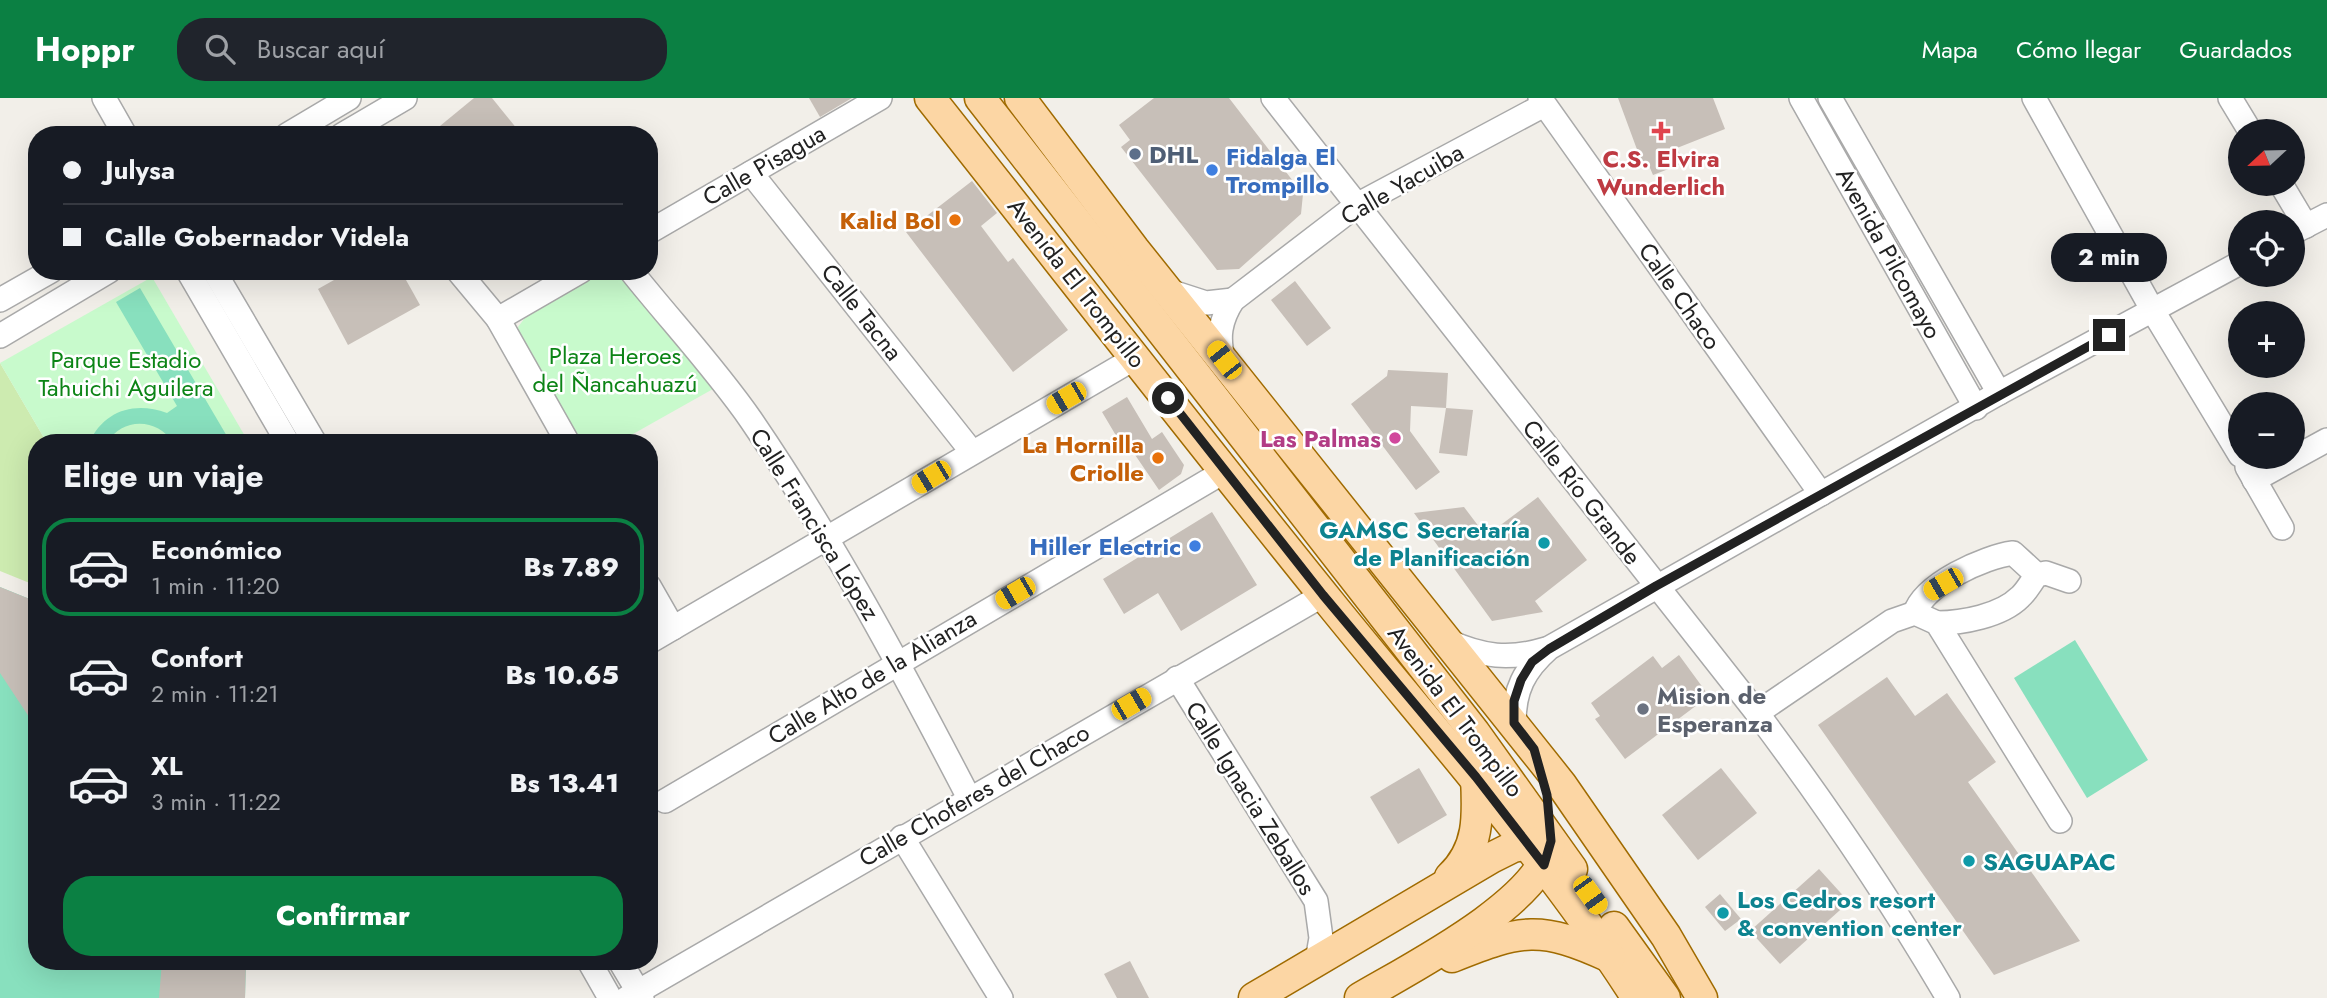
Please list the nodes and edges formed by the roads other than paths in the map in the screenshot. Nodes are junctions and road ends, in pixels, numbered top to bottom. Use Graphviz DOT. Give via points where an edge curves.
graph roads {
  1 [pos="104,98"];
  2 [pos="349,98"];
  3 [pos="405,98"];
  4 [pos="880,98"];
  5 [pos="930,98"];
  6 [pos="980,98"];
  7 [pos="1020,98"];
  8 [pos="1273,98"];
  9 [pos="1801,98"];
  10 [pos="1830,98"];
  11 [pos="2034,98"];
  12 [pos="2230,98"];
  13 [pos="1542,102"];
  14 [pos="2243,119"];
  15 [pos="120,126"];
  16 [pos="302,126"];
  17 [pos="358,126"];
  18 [pos="751,173"];
  19 [pos="1357,205"];
  20 [pos="2327,215"];
  21 [pos="658,227"];
  22 [pos="2305,227"];
  23 [pos="1112,266"];
  24 [pos="2228,270"];
  25 [pos="35,280"];
  26 [pos="94,280"];
  27 [pos="192,280"];
  28 [pos="219,280"];
  29 [pos="466,280"];
  30 [pos="565,280"];
  31 [pos="638,280"];
  32 [pos="1169,291"];
  33 [pos="0,300"];
  34 [pos="1233,300"];
  35 [pos="2153,311"];
  36 [pos="498,319"];
  37 [pos="0,336"];
  38 [pos="1135,358"];
  39 [pos="1224,360"];
  40 [pos="1999,393"];
  41 [pos="1976,408"];
  42 [pos="1184,418"];
  43 [pos="283,434"];
  44 [pos="310,434"];
  45 [pos="563,434"];
  46 [pos="2228,436"];
  47 [pos="2327,440"];
  48 [pos="972,452"];
  49 [pos="2248,469"];
  50 [pos="1225,471"];
  51 [pos="2255,480"];
  52 [pos="1821,494"];
  53 [pos="2282,528"];
  54 [pos="827,539"];
  55 [pos="2037,575"];
  56 [pos="2069,581"];
  57 [pos="1656,586"];
  58 [pos="1323,595"];
  59 [pos="658,602"];
  60 [pos="1915,613"];
  61 [pos="1937,623"];
  62 [pos="673,628"];
  63 [pos="658,637"];
  64 [pos="1446,640"];
  65 [pos="1549,649"];
  66 [pos="898,661"];
  67 [pos="1177,678"];
  68 [pos="1757,713"];
  69 [pos="1514,723"];
  70 [pos="1534,749"];
  71 [pos="1476,777"];
  72 [pos="969,797"];
  73 [pos="665,800"];
  74 [pos="2060,821"];
  75 [pos="902,837"];
  76 [pos="1541,849"];
  77 [pos="1428,895"];
  78 [pos="1642,901"];
  79 [pos="1376,925"];
  80 [pos="1611,957"];
  81 [pos="1317,961"];
  82 [pos="1411,968"];
  83 [pos="594,970"];
  84 [pos="624,970"];
  85 [pos="1651,991"];
  86 [pos="636,996"];
  87 [pos="1263,997"];
  88 [pos="610,998"];
  89 [pos="1001,998"];
  90 [pos="1299,998"];
  91 [pos="1360,998"];
  92 [pos="1702,998"];
  93 [pos="1948,998"];
  1 -- 15 [label="street"];
  2 -- 16 [label="street"];
  3 -- 17 [label="street"];
  4 -- 18 [label="street, Calle Pisagua"];
  5 -- 38 [label="main road, Avenida El Trompillo"];
  6 -- 23 [label="main road, Avenida El Trompillo"];
  7 -- 32 [label="main road, Avenida El Trompillo"];
  8 -- 19 [label="street, Calle Río Grande"];
  9 -- 41 [label="street, Avenida Pilcomayo"];
  10 -- 40 [label="street, Avenida Pilcomayo"];
  11 -- 35 [label="street"];
  12 -- 14 [label="street"];
  13 -- 19 [label="street, Calle Yacuiba"];
  13 -- 52 [label="street, Calle Chaco"];
  18 -- 21 [label="street, Calle Pisagua"];
  18 -- 48 [label="street, Calle Tacna"];
  19 -- 34 [label="street, Calle Yacuiba"];
  19 -- 57 [label="street, Calle Río Grande"];
  20 -- 22 [label="street"];
  23 -- 42 [label="main road"];
  23 -- 76 [label="main road, Avenida El Trompillo" via="1475,733"];
  24 -- 35 [label="street"];
  25 -- 33 [label="street"];
  26 -- 37 [label="street"];
  27 -- 43 [label="street"];
  28 -- 44 [label="street"];
  29 -- 36 [label="street"];
  30 -- 36 [label="street"];
  31 -- 54 [label="street, Calle Francisca López" via="750,418"];
  32 -- 34 [label="street" via="1206,303"];
  32 -- 39 [label="main road, Avenida El Trompillo"];
  34 -- 39 [label="street" via="1221,323"];
  35 -- 40 [label="street"];
  35 -- 46 [label="street"];
  36 -- 45 [label="street"];
  38 -- 42 [label="main road, Avenida El Trompillo"];
  38 -- 48 [label="street"];
  39 -- 64 [label="main road, Avenida El Trompillo"];
  40 -- 41 [label="street"];
  41 -- 52 [label="street"];
  42 -- 50 [label="main road, Avenida El Trompillo"];
  47 -- 51 [label="street"];
  48 -- 54 [label="street"];
  49 -- 51 [label="street"];
  50 -- 58 [label="main road, Avenida El Trompillo"];
  50 -- 66 [label="street, Calle Alto de la Alianza"];
  51 -- 53 [label="street"];
  52 -- 57 [label="street"];
  54 -- 62 [label="street"];
  54 -- 66 [label="street, Calle Francisca López"];
  55 -- 56 [label="street" via="2046,573"];
  55 -- 60 [label="street" via="2013,553 1995,556 1924,595"];
  55 -- 61 [label="street" via="2019,599 1995,611 1958,623"];
  57 -- 65 [label="street"];
  57 -- 68 [label="street, Calle Río Grande"];
  58 -- 67 [label="street, Calle Choferes del Chaco"];
  58 -- 71 [label="main road, Avenida El Trompillo"];
  59 -- 62 [label="street"];
  60 -- 61 [label="street"];
  60 -- 68 [label="street" via="1892,621"];
  61 -- 74 [label="street"];
  62 -- 63 [label="street"];
  64 -- 65 [label="street" via="1470,652 1496,657"];
  64 -- 69 [label="main road, Avenida El Trompillo"];
  65 -- 69 [label="street" via="1532,662 1521,680 1514,701"];
  66 -- 72 [label="street, Calle Francisca López"];
  66 -- 73 [label="street, Calle Alto de la Alianza"];
  67 -- 72 [label="street, Calle Choferes del Chaco"];
  67 -- 81 [label="street, Calle Ignacia Zeballos" via="1316,901 1321,938"];
  68 -- 93 [label="street, Calle Río Grande" via="1882,888"];
  69 -- 70 [label="main road, Avenida El Trompillo"];
  70 -- 76 [label="main road" via="1547,795"];
  70 -- 78 [label="main road, Avenida El Trompillo"];
  71 -- 76 [label="main road, Avenida El Trompillo"];
  71 -- 77 [label="main road" via="1476,837 1453,874"];
  72 -- 75 [label="street, Calle Choferes del Chaco"];
  75 -- 86 [label="street, Calle Choferes del Chaco"];
  75 -- 89 [label="street"];
  76 -- 77 [label="main road" via="1491,858"];
  76 -- 78 [label="main road" via="1588,861"];
  76 -- 80 [label="main road, Avenida El Trompillo"];
  76 -- 82 [label="main road" via="1517,897"];
  76 -- 85 [label="main road, Avenida El Trompillo"];
  77 -- 79 [label="main road"];
  78 -- 92 [label="main road, Avenida El Trompillo"];
  79 -- 81 [label="main road"];
  79 -- 90 [label="main road" via="1365,941 1301,981"];
  80 -- 82 [label="main road" via="1574,940 1540,933 1505,936 1449,959"];
  80 -- 85 [label="main road, Avenida El Trompillo"];
  81 -- 87 [label="main road"];
  82 -- 91 [label="main road"];
  83 -- 88 [label="street"];
  84 -- 86 [label="street"];
}
